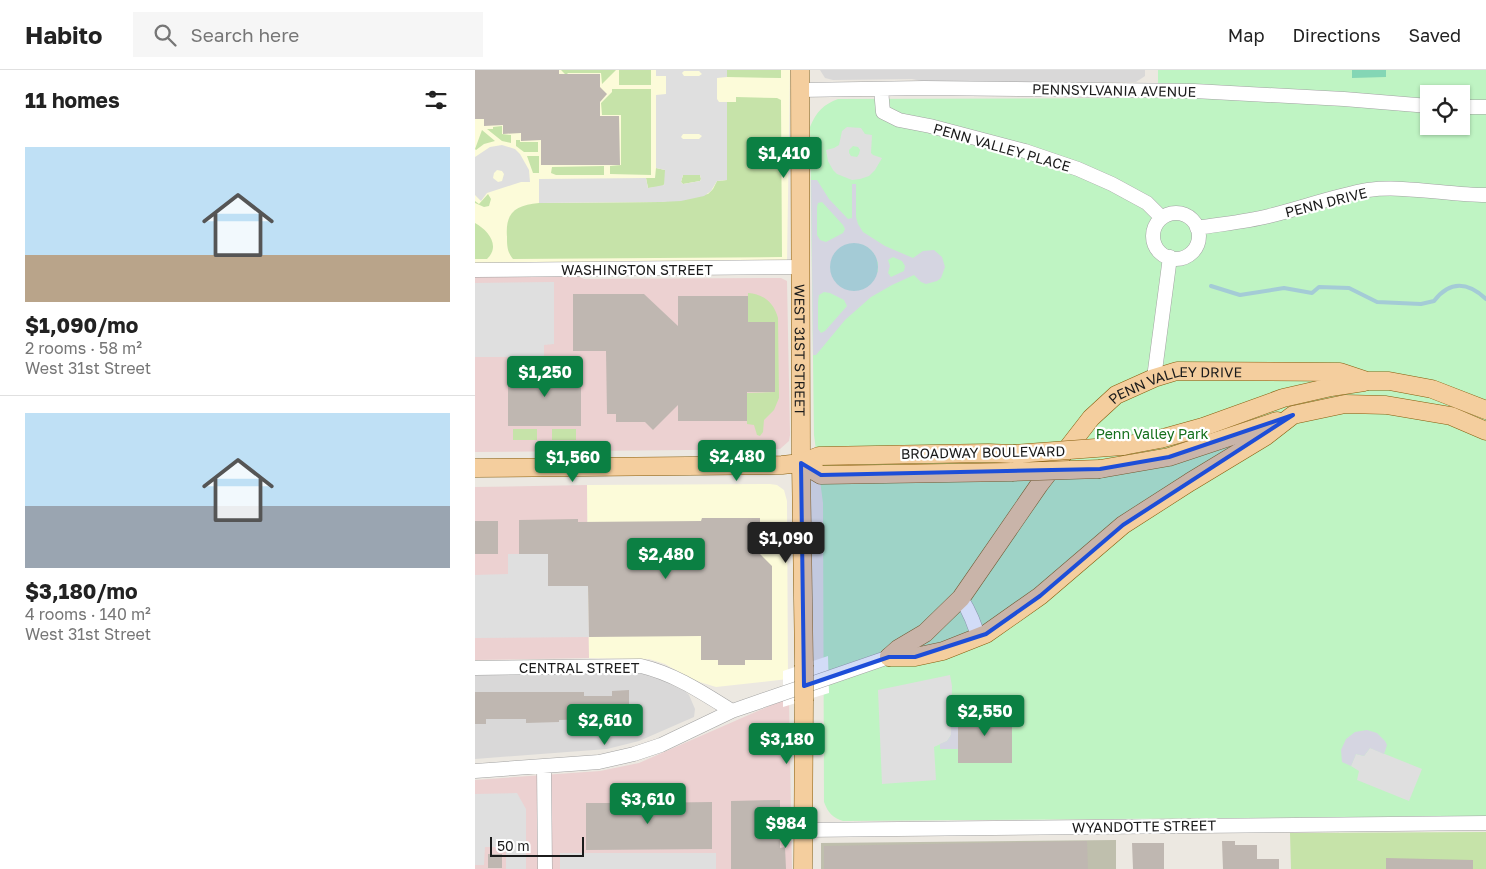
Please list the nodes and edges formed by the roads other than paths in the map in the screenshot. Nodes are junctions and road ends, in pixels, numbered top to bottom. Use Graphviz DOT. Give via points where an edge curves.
graph roads {
  1 [pos="800,70"];
  2 [pos="881,88"];
  3 [pos="800,90"];
  4 [pos="1420,105"];
  5 [pos="1470,107"];
  6 [pos="1486,107"];
  7 [pos="1486,195"];
  8 [pos="1162,218"];
  9 [pos="1197,228"];
  10 [pos="1170,257"];
  11 [pos="800,267"];
  12 [pos="475,270"];
  13 [pos="1153,378"];
  14 [pos="1367,381"];
  15 [pos="1486,410"];
  16 [pos="1293,415"];
  17 [pos="1486,431"];
  18 [pos="1013,463"];
  19 [pos="801,464"];
  20 [pos="475,468"];
  21 [pos="961,598"];
  22 [pos="978,638"];
  23 [pos="889,657"];
  24 [pos="475,668"];
  25 [pos="732,711"];
  26 [pos="544,766"];
  27 [pos="475,771"];
  28 [pos="1486,823"];
  29 [pos="803,830"];
  30 [pos="545,869"];
  31 [pos="803,869"];
  1 -- 3 [label="main road, WEST 31ST STREET"];
  2 -- 3 [label="street, PENNSYLVANIA AVENUE"];
  2 -- 4 [label="street, PENNSYLVANIA AVENUE" via="1194,91"];
  2 -- 8 [label="street, PENN VALLEY PLACE" via="883,112 899,120 1025,151 1078,169 1147,203"];
  3 -- 11 [label="main road, WEST 31ST STREET"];
  5 -- 6 [label="street"];
  7 -- 9 [label="street, PENN DRIVE" via="1369,190 1267,216"];
  8 -- 9 [label="street" via="1172,213 1186,215"];
  8 -- 10 [label="street" via="1154,232 1154,241 1158,249"];
  9 -- 10 [label="street" via="1199,238 1191,254 1176,259"];
  10 -- 13 [label="street"];
  11 -- 12 [label="street, WASHINGTON STREET"];
  11 -- 19 [label="main road, WEST 31ST STREET"];
  13 -- 14 [label="main road, PENN VALLEY DRIVE" via="1177,371 1340,372"];
  13 -- 21 [label="main road, PENN VALLEY DRIVE" via="1116,395 1091,418 1039,485"];
  14 -- 15 [label="main road, PENN VALLEY DRIVE" via="1389,381 1432,389"];
  14 -- 18 [label="main road, BROADWAY BOULEVARD, bridge" via="1283,398 1160,439"];
  16 -- 17 [label="main road" via="1345,404 1386,404 1451,416"];
  16 -- 18 [label="main road, BROADWAY BOULEVARD, bridge" via="1169,457 1099,469"];
  16 -- 22 [label="main road" via="1266,436 1123,525 1040,596"];
  18 -- 19 [label="main road, BROADWAY BOULEVARD" via="821,475"];
  19 -- 20 [label="main road, BROADWAY BOULEVARD"];
  19 -- 29 [label="main road, WEST 31ST STREET, bridge"];
  21 -- 22 [label="street"];
  21 -- 23 [label="main road, PENN VALLEY DRIVE" via="925,633"];
  22 -- 23 [label="main road" via="915,657"];
  23 -- 25 [label="street"];
  24 -- 25 [label="street, CENTRAL STREET" via="641,666 661,671"];
  25 -- 26 [label="street" via="634,754 599,762"];
  26 -- 27 [label="street"];
  26 -- 30 [label="street"];
  28 -- 29 [label="street, WYANDOTTE STREET"];
  29 -- 31 [label="main road, WEST 31ST STREET"];
}
